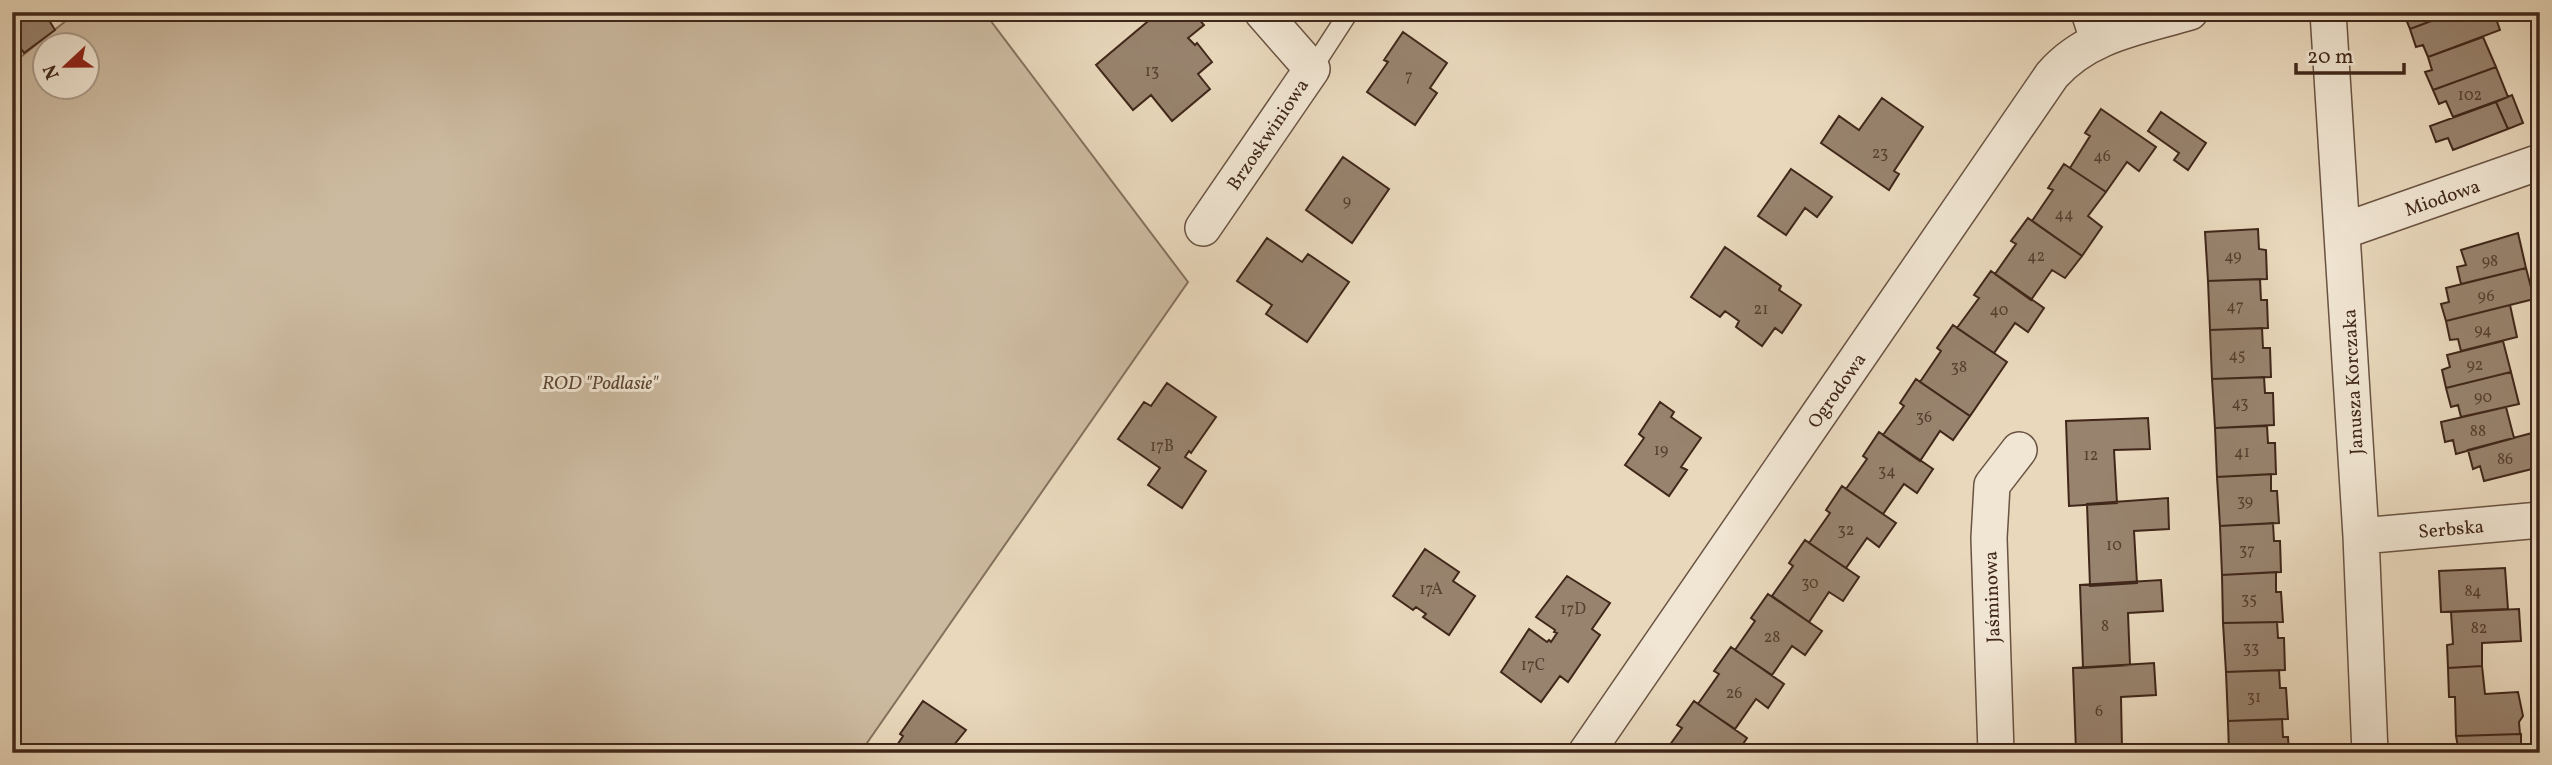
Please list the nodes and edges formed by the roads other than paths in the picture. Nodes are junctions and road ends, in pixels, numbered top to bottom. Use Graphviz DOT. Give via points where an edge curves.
graph roads {
  1 [pos="1262,12"];
  2 [pos="1349,12"];
  3 [pos="2190,12"];
  4 [pos="2328,12"];
  5 [pos="2093,26"];
  6 [pos="1312,69"];
  7 [pos="2540,162"];
  8 [pos="1203,228"];
  9 [pos="2343,231"];
  10 [pos="2019,450"];
  11 [pos="2540,520"];
  12 [pos="2361,536"];
  13 [pos="1586,753"];
  14 [pos="1996,753"];
  15 [pos="2370,753"];
  1 -- 6 [label="street, Brzoskwiniowa"];
  2 -- 6 [label="lane"];
  3 -- 5 [label="street, Ogrodowa"];
  4 -- 9 [label="street, Janusza Korczaka"];
  5 -- 13 [label="street, Ogrodowa" via="2078,50 2053,75"];
  6 -- 8 [label="street, Brzoskwiniowa"];
  7 -- 9 [label="street, Miodowa"];
  9 -- 12 [label="street, Janusza Korczaka"];
  10 -- 14 [label="street, Jaśminowa" via="1992,485 1989,538"];
  11 -- 12 [label="street, Serbska"];
  12 -- 15 [label="street, Janusza Korczaka"];
}
